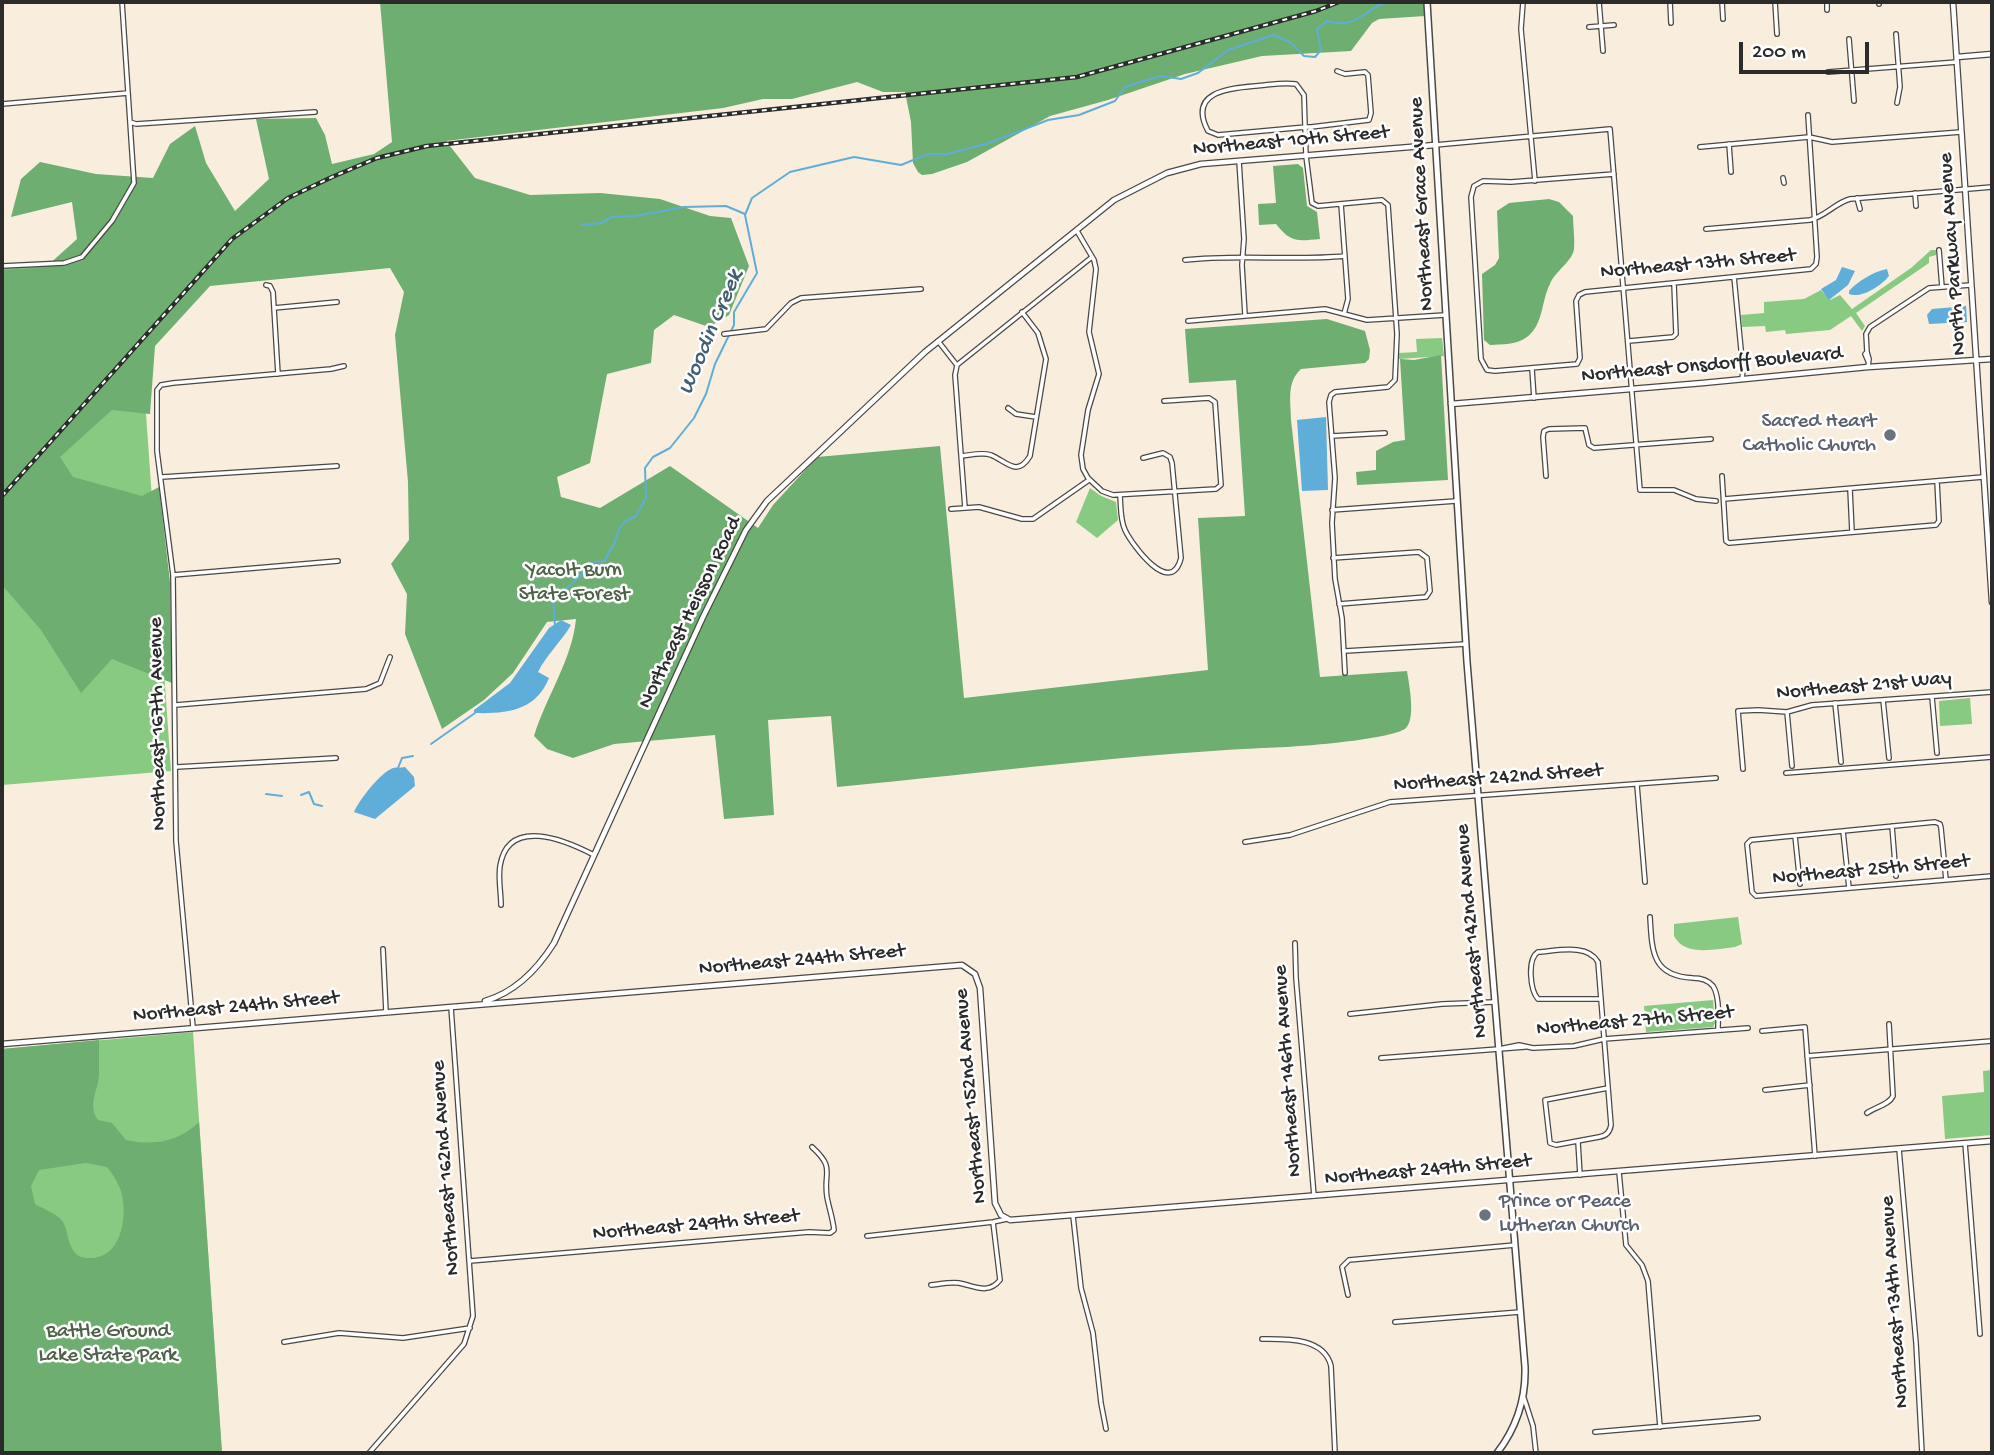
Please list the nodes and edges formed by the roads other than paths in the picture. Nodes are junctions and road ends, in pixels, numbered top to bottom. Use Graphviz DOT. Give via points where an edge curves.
graph roads {
  1 [pos="122,2"];
  2 [pos="1427,2"];
  3 [pos="1523,2"];
  4 [pos="1599,2"];
  5 [pos="1670,2"];
  6 [pos="1722,2"];
  7 [pos="1775,2"];
  8 [pos="1827,2"];
  9 [pos="1953,2"];
  10 [pos="1827,10"];
  11 [pos="1723,19"];
  12 [pos="1671,23"];
  13 [pos="1614,25"];
  14 [pos="1601,26"];
  15 [pos="1589,27"];
  16 [pos="1777,34"];
  17 [pos="1896,34"];
  18 [pos="1849,39"];
  19 [pos="1603,51"];
  20 [pos="1992,54"];
  21 [pos="1957,59"];
  22 [pos="1898,67"];
  23 [pos="1852,70"];
  24 [pos="1337,71"];
  25 [pos="1828,72"];
  26 [pos="128,93"];
  27 [pos="1854,101"];
  28 [pos="1898,103"];
  29 [pos="2,104"];
  30 [pos="315,112"];
  31 [pos="1808,115"];
  32 [pos="130,122"];
  33 [pos="1306,127"];
  34 [pos="1961,132"];
  35 [pos="1531,135"];
  36 [pos="1809,137"];
  37 [pos="1729,144"];
  38 [pos="1435,145"];
  39 [pos="1700,147"];
  40 [pos="1306,156"];
  41 [pos="1239,161"];
  42 [pos="1731,172"];
  43 [pos="1614,174"];
  44 [pos="1535,181"];
  45 [pos="1992,187"];
  46 [pos="1965,189"];
  47 [pos="1914,193"];
  48 [pos="1857,198"];
  49 [pos="1341,204"];
  50 [pos="1916,206"];
  51 [pos="1860,209"];
  52 [pos="1815,219"];
  53 [pos="1706,229"];
  54 [pos="1077,231"];
  55 [pos="1939,250"];
  56 [pos="1345,256"];
  57 [pos="1092,257"];
  58 [pos="1243,257"];
  59 [pos="1185,260"];
  60 [pos="2,266"];
  61 [pos="1734,277"];
  62 [pos="1674,284"];
  63 [pos="266,285"];
  64 [pos="1971,285"];
  65 [pos="1942,287"];
  66 [pos="1624,288"];
  67 [pos="921,289"];
  68 [pos="338,302"];
  69 [pos="274,308"];
  70 [pos="1022,312"];
  71 [pos="1344,314"];
  72 [pos="1245,315"];
  73 [pos="1445,315"];
  74 [pos="1396,318"];
  75 [pos="1188,321"];
  76 [pos="724,334"];
  77 [pos="938,341"];
  78 [pos="1629,341"];
  79 [pos="1992,359"];
  80 [pos="1977,360"];
  81 [pos="1868,364"];
  82 [pos="957,365"];
  83 [pos="344,366"];
  84 [pos="1532,369"];
  85 [pos="278,374"];
  86 [pos="1741,375"];
  87 [pos="1633,389"];
  88 [pos="1534,398"];
  89 [pos="1164,401"];
  90 [pos="1451,404"];
  91 [pos="1008,408"];
  92 [pos="1036,417"];
  93 [pos="1385,433"];
  94 [pos="1332,436"];
  95 [pos="1711,439"];
  96 [pos="1637,444"];
  97 [pos="962,456"];
  98 [pos="1143,458"];
  99 [pos="337,466"];
  100 [pos="1546,476"];
  101 [pos="1722,476"];
  102 [pos="162,477"];
  103 [pos="1983,477"];
  104 [pos="1089,480"];
  105 [pos="1937,481"];
  106 [pos="1850,488"];
  107 [pos="1176,491"];
  108 [pos="1121,496"];
  109 [pos="1724,499"];
  110 [pos="1457,501"];
  111 [pos="1716,501"];
  112 [pos="965,508"];
  113 [pos="951,509"];
  114 [pos="1332,510"];
  115 [pos="1852,532"];
  116 [pos="1991,555"];
  117 [pos="1333,558"];
  118 [pos="338,561"];
  119 [pos="173,575"];
  120 [pos="1992,602"];
  121 [pos="1339,604"];
  122 [pos="1465,644"];
  123 [pos="1344,651"];
  124 [pos="390,657"];
  125 [pos="1345,673"];
  126 [pos="1992,692"];
  127 [pos="1932,697"];
  128 [pos="1883,700"];
  129 [pos="1835,703"];
  130 [pos="176,705"];
  131 [pos="1787,712"];
  132 [pos="1937,753"];
  133 [pos="1992,757"];
  134 [pos="336,758"];
  135 [pos="1889,758"];
  136 [pos="1841,762"];
  137 [pos="1792,766"];
  138 [pos="177,767"];
  139 [pos="1743,769"];
  140 [pos="1786,774"];
  141 [pos="1716,778"];
  142 [pos="1637,785"];
  143 [pos="1477,796"];
  144 [pos="1892,826"];
  145 [pos="1843,831"];
  146 [pos="1795,836"];
  147 [pos="1245,842"];
  148 [pos="594,855"];
  149 [pos="1896,876"];
  150 [pos="1992,876"];
  151 [pos="1946,880"];
  152 [pos="1645,882"];
  153 [pos="1800,884"];
  154 [pos="1849,888"];
  155 [pos="501,905"];
  156 [pos="1650,917"];
  157 [pos="1295,943"];
  158 [pos="383,949"];
  159 [pos="971,969"];
  160 [pos="513,988"];
  161 [pos="1601,999"];
  162 [pos="528,1000"];
  163 [pos="1494,1002"];
  164 [pos="474,1004"];
  165 [pos="451,1006"];
  166 [pos="386,1012"];
  167 [pos="1350,1014"];
  168 [pos="1889,1024"];
  169 [pos="193,1027"];
  170 [pos="1748,1028"];
  171 [pos="1718,1029"];
  172 [pos="1762,1031"];
  173 [pos="1604,1039"];
  174 [pos="1992,1041"];
  175 [pos="2,1044"];
  176 [pos="1499,1049"];
  177 [pos="1891,1049"];
  178 [pos="1807,1056"];
  179 [pos="1381,1058"];
  180 [pos="1810,1085"];
  181 [pos="1608,1088"];
  182 [pos="1765,1090"];
  183 [pos="1867,1113"];
  184 [pos="1578,1141"];
  185 [pos="1992,1141"];
  186 [pos="1965,1143"];
  187 [pos="812,1147"];
  188 [pos="1899,1149"];
  189 [pos="1815,1156"];
  190 [pos="1619,1172"];
  191 [pos="1580,1175"];
  192 [pos="1510,1181"];
  193 [pos="1314,1196"];
  194 [pos="1073,1216"];
  195 [pos="1007,1219"];
  196 [pos="993,1222"];
  197 [pos="867,1236"];
  198 [pos="1514,1245"];
  199 [pos="471,1261"];
  200 [pos="931,1285"];
  201 [pos="1348,1295"];
  202 [pos="1520,1312"];
  203 [pos="1395,1322"];
  204 [pos="470,1328"];
  205 [pos="1980,1334"];
  206 [pos="1262,1339"];
  207 [pos="285,1342"];
  208 [pos="1524,1398"];
  209 [pos="1758,1418"];
  210 [pos="1660,1427"];
  211 [pos="1106,1429"];
  212 [pos="1595,1432"];
  213 [pos="369,1453"];
  214 [pos="1335,1453"];
  215 [pos="1497,1453"];
  216 [pos="1536,1453"];
  217 [pos="1922,1453"];
  1 -- 26 [label="street"];
  2 -- 38 [label="main road, Northeast Grace Avenue"];
  3 -- 35 [label="street" via="1521,29"];
  4 -- 14 [label="street"];
  5 -- 12 [label="street"];
  6 -- 11 [label="street"];
  7 -- 16 [label="street"];
  8 -- 10 [label="street"];
  9 -- 21 [label="street, North Parkway Avenue"];
  13 -- 14 [label="street"];
  14 -- 15 [label="street"];
  14 -- 19 [label="street"];
  17 -- 22 [label="street"];
  18 -- 23 [label="street"];
  20 -- 21 [label="street"];
  21 -- 22 [label="street"];
  21 -- 34 [label="street, North Parkway Avenue"];
  22 -- 23 [label="street"];
  22 -- 28 [label="street"];
  23 -- 25 [label="street"];
  23 -- 27 [label="street"];
  24 -- 33 [label="street" via="1368,75 1369,120"];
  26 -- 29 [label="street"];
  26 -- 32 [label="street"];
  30 -- 32 [label="street"];
  31 -- 36 [label="street"];
  32 -- 60 [label="street" via="134,183 90,249 77,260 64,263"];
  33 -- 33 [label="street" via="1304,95 1292,83 1226,89 1216,92 1204,109 1210,133 1218,135"];
  33 -- 40 [label="street"];
  34 -- 36 [label="street" via="1832,142"];
  34 -- 46 [label="street, North Parkway Avenue"];
  35 -- 38 [label="street, Northeast 10th Street"];
  35 -- 43 [label="street, Northeast 10th Street" via="1610,129"];
  35 -- 44 [label="street"];
  36 -- 37 [label="street"];
  36 -- 52 [label="street"];
  37 -- 39 [label="street"];
  37 -- 42 [label="street"];
  38 -- 40 [label="street, Northeast 10th Street"];
  38 -- 73 [label="main road, Northeast Grace Avenue"];
  40 -- 41 [label="street, Northeast 10th Street"];
  40 -- 49 [label="street" via="1312,203"];
  41 -- 54 [label="street, Northeast 10th Street" via="1184,167 1158,176 1114,200"];
  41 -- 58 [label="street"];
  43 -- 44 [label="street"];
  43 -- 66 [label="street"];
  44 -- 84 [label="street" via="1483,181 1471,194 1481,362 1492,372"];
  45 -- 46 [label="street"];
  46 -- 47 [label="street"];
  46 -- 64 [label="street, North Parkway Avenue"];
  47 -- 48 [label="street"];
  47 -- 50 [label="street"];
  48 -- 51 [label="street"];
  48 -- 52 [label="street" via="1842,201"];
  49 -- 56 [label="street"];
  49 -- 74 [label="street" via="1380,200 1389,207"];
  52 -- 53 [label="street"];
  52 -- 61 [label="street, Northeast 13th Street" via="1817,259 1811,269"];
  54 -- 57 [label="street"];
  54 -- 77 [label="street, Northeast Heisson Road"];
  55 -- 65 [label="street"];
  56 -- 58 [label="street" via="1303,260"];
  56 -- 71 [label="street" via="1348,301"];
  57 -- 70 [label="street"];
  57 -- 104 [label="street" via="1096,269 1089,332 1099,374 1081,455"];
  58 -- 59 [label="street"];
  58 -- 72 [label="street"];
  61 -- 62 [label="street, Northeast 13th Street"];
  61 -- 86 [label="street"];
  62 -- 66 [label="street, Northeast 13th Street"];
  62 -- 78 [label="street" via="1676,334"];
  63 -- 69 [label="street" via="273,292"];
  64 -- 65 [label="street"];
  64 -- 80 [label="street, North Parkway Avenue"];
  65 -- 81 [label="street" via="1923,291 1870,327 1866,334"];
  66 -- 78 [label="street"];
  66 -- 84 [label="street, Northeast 13th Street" via="1579,295 1578,363"];
  67 -- 76 [label="street" via="798,299 766,329"];
  68 -- 69 [label="street"];
  69 -- 85 [label="street"];
  70 -- 82 [label="street"];
  70 -- 92 [label="street" via="1038,333 1046,359"];
  71 -- 72 [label="street" via="1325,309"];
  71 -- 74 [label="street" via="1367,320"];
  72 -- 75 [label="street"];
  73 -- 74 [label="street"];
  73 -- 90 [label="main road, Northeast Grace Avenue"];
  74 -- 94 [label="street" via="1392,384 1332,394"];
  77 -- 82 [label="street"];
  77 -- 148 [label="street, Northeast Heisson Road" via="767,501 746,530"];
  78 -- 87 [label="street"];
  79 -- 80 [label="street, Northeast Onsdorff Boulevard"];
  80 -- 81 [label="street, Northeast Onsdorff Boulevard"];
  80 -- 103 [label="street, North Parkway Avenue"];
  81 -- 86 [label="street, Northeast Onsdorff Boulevard"];
  82 -- 97 [label="street"];
  83 -- 85 [label="street"];
  84 -- 88 [label="street"];
  85 -- 102 [label="street, Northeast 167th Avenue" via="161,384 156,420"];
  86 -- 87 [label="street, Northeast Onsdorff Boulevard"];
  87 -- 88 [label="street, Northeast Onsdorff Boulevard"];
  87 -- 96 [label="street"];
  88 -- 90 [label="street, Northeast Onsdorff Boulevard"];
  89 -- 107 [label="street" via="1209,398 1216,404 1221,485"];
  90 -- 110 [label="main road, Northeast 142nd Avenue"];
  91 -- 92 [label="street"];
  92 -- 97 [label="street" via="1029,459 1019,466 1006,465 988,454"];
  93 -- 94 [label="street"];
  94 -- 114 [label="street"];
  95 -- 96 [label="street"];
  96 -- 100 [label="street" via="1590,446 1585,428 1549,429 1544,431"];
  96 -- 111 [label="street" via="1640,490 1674,490"];
  97 -- 112 [label="street"];
  98 -- 107 [label="street" via="1160,453 1170,457"];
  99 -- 102 [label="street"];
  101 -- 109 [label="street"];
  102 -- 119 [label="street, Northeast 167th Avenue"];
  103 -- 105 [label="street"];
  103 -- 116 [label="street, North Parkway Avenue"];
  104 -- 108 [label="street" via="1106,494"];
  104 -- 112 [label="street" via="1033,519"];
  105 -- 106 [label="street"];
  105 -- 115 [label="street" via="1938,524"];
  106 -- 109 [label="street"];
  106 -- 115 [label="street"];
  107 -- 108 [label="street"];
  107 -- 108 [label="street" via="1181,558 1176,569 1166,573 1155,569 1126,532"];
  109 -- 115 [label="street" via="1727,543"];
  110 -- 114 [label="street"];
  110 -- 122 [label="main road, Northeast 142nd Avenue"];
  112 -- 113 [label="street"];
  114 -- 117 [label="street"];
  116 -- 120 [label="street, North Parkway Avenue"];
  117 -- 121 [label="street"];
  117 -- 121 [label="street" via="1419,552 1427,558 1427,596"];
  118 -- 119 [label="street"];
  119 -- 130 [label="street, Northeast 167th Avenue"];
  121 -- 123 [label="street"];
  122 -- 123 [label="street"];
  122 -- 143 [label="main road, Northeast 142nd Avenue"];
  123 -- 125 [label="street"];
  124 -- 130 [label="street" via="380,683 366,689"];
  126 -- 127 [label="street, Northeast 21st Way"];
  127 -- 128 [label="street, Northeast 21st Way"];
  127 -- 132 [label="street"];
  128 -- 129 [label="street, Northeast 21st Way"];
  128 -- 135 [label="street"];
  129 -- 131 [label="street, Northeast 21st Way"];
  129 -- 136 [label="street"];
  130 -- 138 [label="street, Northeast 167th Avenue"];
  131 -- 137 [label="street"];
  131 -- 139 [label="street, Northeast 21st Way" via="1738,711"];
  133 -- 140 [label="street"];
  134 -- 138 [label="street"];
  138 -- 169 [label="street, Northeast 167th Avenue" via="174,811"];
  141 -- 142 [label="street, Northeast 242nd Street"];
  142 -- 143 [label="street, Northeast 242nd Street"];
  142 -- 152 [label="street"];
  143 -- 147 [label="street, Northeast 242nd Street" via="1390,802 1290,835"];
  143 -- 163 [label="main road, Northeast 142nd Avenue"];
  144 -- 145 [label="street"];
  144 -- 149 [label="street"];
  144 -- 151 [label="street" via="1940,824"];
  145 -- 146 [label="street"];
  145 -- 154 [label="street"];
  146 -- 153 [label="street"];
  146 -- 154 [label="street, Northeast 25th Street" via="1747,844 1752,894"];
  148 -- 155 [label="street" via="537,835 517,839 502,857 499,869"];
  148 -- 160 [label="street, Northeast Heisson Road" via="545,958"];
  150 -- 151 [label="street, Northeast 25th Street"];
  151 -- 154 [label="street, Northeast 25th Street"];
  156 -- 171 [label="street" via="1657,962 1675,976 1703,979 1713,986"];
  157 -- 193 [label="street, Northeast 146th Avenue"];
  158 -- 166 [label="street"];
  159 -- 162 [label="street, Northeast 244th Street" via="953,965"];
  159 -- 195 [label="street, Northeast 152nd Avenue" via="980,988 995,1203"];
  160 -- 162 [label="street"];
  160 -- 164 [label="street, Northeast Heisson Road"];
  161 -- 161 [label="street" via="1598,962 1593,954 1584,950 1534,955 1536,998"];
  161 -- 173 [label="street"];
  162 -- 164 [label="street, Northeast 244th Street"];
  163 -- 167 [label="street"];
  163 -- 176 [label="main road, Northeast 142nd Avenue"];
  164 -- 165 [label="street, Northeast 244th Street"];
  165 -- 166 [label="street, Northeast 244th Street"];
  165 -- 199 [label="street, Northeast 162nd Avenue"];
  166 -- 169 [label="street, Northeast 244th Street"];
  168 -- 177 [label="street"];
  169 -- 175 [label="street, Northeast 244th Street"];
  170 -- 171 [label="street, Northeast 27th Street"];
  171 -- 173 [label="street, Northeast 27th Street"];
  172 -- 178 [label="street, Northeast 27th Street" via="1805,1027"];
  173 -- 176 [label="street, Northeast 27th Street" via="1574,1046"];
  173 -- 181 [label="street"];
  174 -- 177 [label="street"];
  176 -- 179 [label="street, Northeast 27th Street"];
  176 -- 192 [label="main road, Northeast 142nd Avenue"];
  177 -- 178 [label="street"];
  177 -- 183 [label="street" via="1893,1098"];
  178 -- 180 [label="street"];
  180 -- 182 [label="street"];
  180 -- 189 [label="street"];
  181 -- 184 [label="street" via="1608,1132"];
  181 -- 184 [label="street" via="1545,1100 1552,1145"];
  184 -- 191 [label="street"];
  185 -- 186 [label="street, Northeast 249th Street"];
  186 -- 188 [label="street, Northeast 249th Street"];
  186 -- 205 [label="street"];
  187 -- 199 [label="street, Northeast 249th Street" via="828,1170 834,1230 830,1233"];
  188 -- 189 [label="street, Northeast 249th Street"];
  188 -- 217 [label="street, Northeast 134th Avenue"];
  189 -- 190 [label="street, Northeast 249th Street"];
  190 -- 191 [label="street, Northeast 249th Street"];
  190 -- 210 [label="street" via="1626,1245 1648,1281"];
  191 -- 192 [label="street, Northeast 249th Street"];
  192 -- 193 [label="street, Northeast 249th Street"];
  192 -- 198 [label="main road, Northeast 142nd Avenue"];
  193 -- 194 [label="street, Northeast 249th Street"];
  194 -- 195 [label="street, Northeast 249th Street"];
  194 -- 211 [label="street"];
  195 -- 196 [label="street, Northeast 249th Street"];
  196 -- 197 [label="street, Northeast 249th Street"];
  196 -- 200 [label="street, Northeast 152nd Avenue" via="1000,1280 995,1286 982,1290 956,1283"];
  198 -- 201 [label="street" via="1349,1259 1342,1267"];
  198 -- 202 [label="main road, Northeast 142nd Avenue"];
  199 -- 204 [label="street, Northeast 162nd Avenue"];
  202 -- 203 [label="street"];
  202 -- 208 [label="main road, Northeast 142nd Avenue"];
  204 -- 207 [label="street" via="402,1338 340,1333"];
  204 -- 213 [label="street" via="464,1344"];
  206 -- 214 [label="street" via="1307,1343 1327,1354"];
  208 -- 215 [label="main road" via="1516,1423"];
  208 -- 216 [label="street, Northeast 142nd Avenue"];
  209 -- 210 [label="street"];
  210 -- 212 [label="street"];
}
